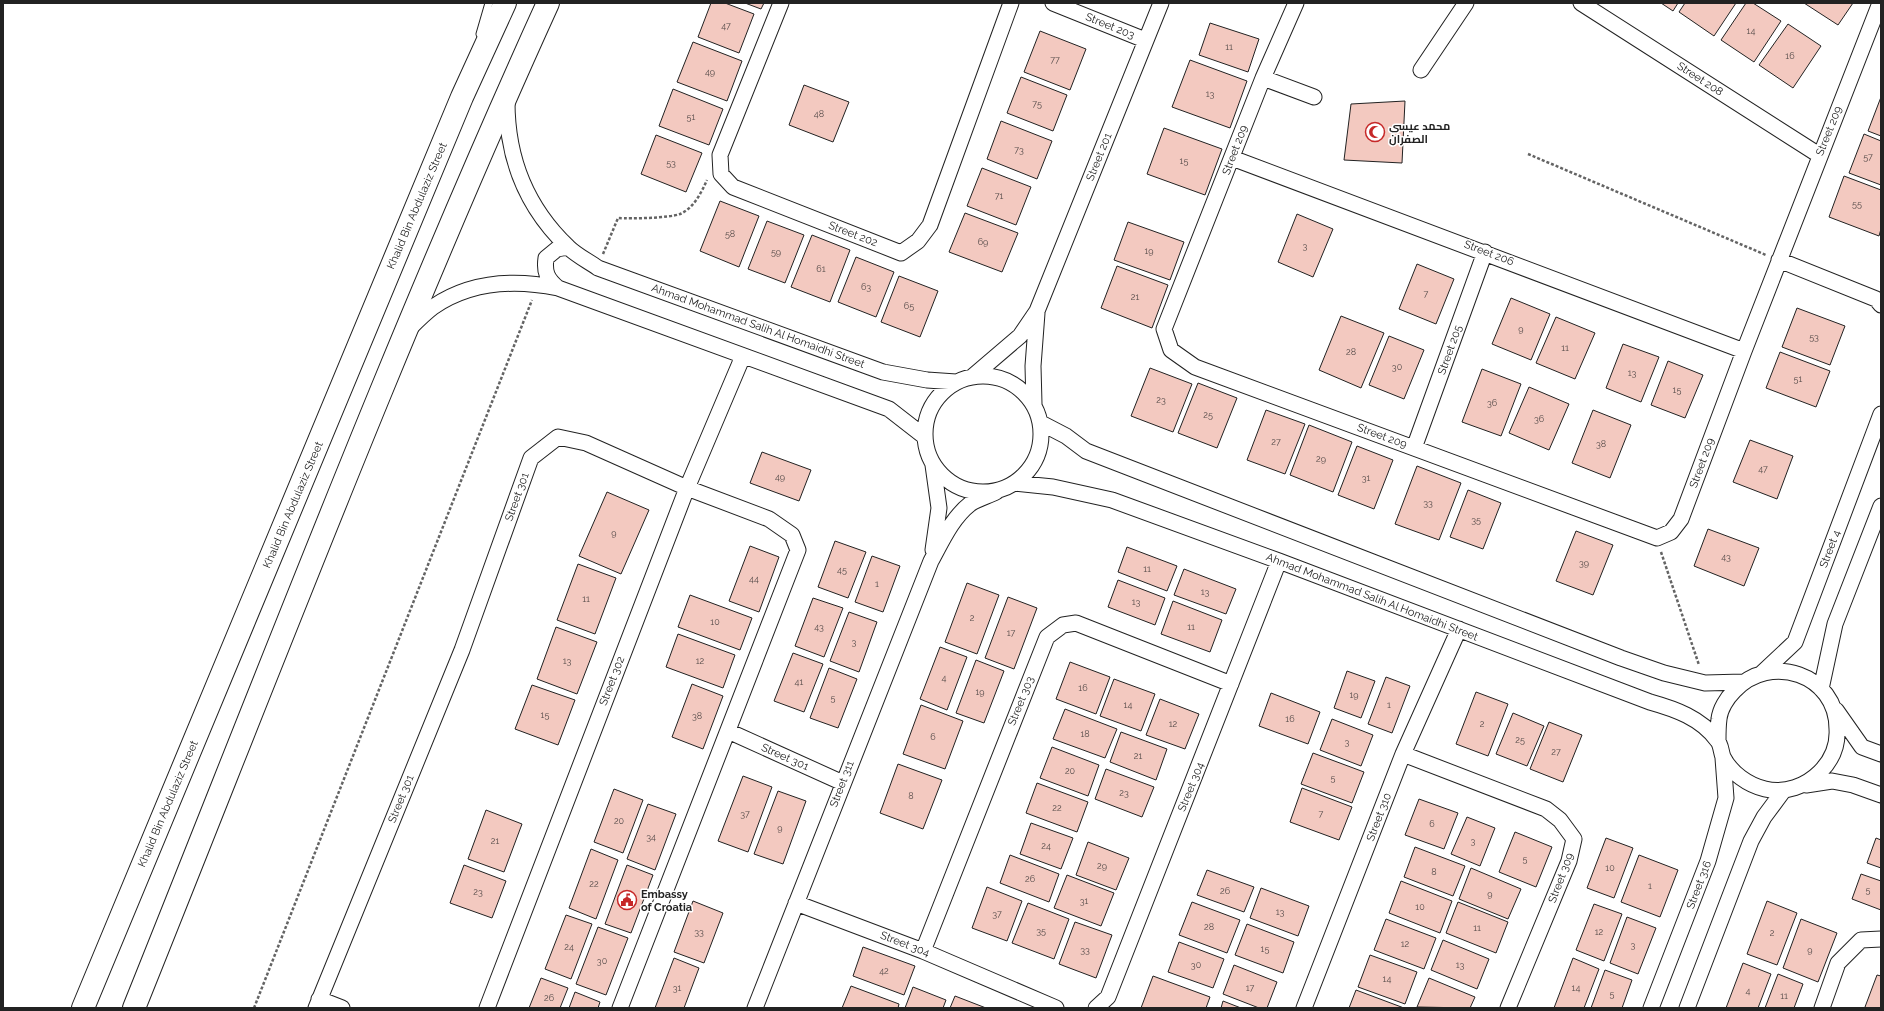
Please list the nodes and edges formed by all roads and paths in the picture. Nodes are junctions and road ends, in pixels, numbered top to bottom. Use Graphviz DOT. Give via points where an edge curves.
graph roads {
  1 [pos="489,3"];
  2 [pos="505,3"];
  3 [pos="548,3"];
  4 [pos="781,3"];
  5 [pos="1011,3"];
  6 [pos="1053,3"];
  7 [pos="1161,3"];
  8 [pos="1466,3"];
  9 [pos="1880,3"];
  10 [pos="1294,4"];
  11 [pos="1587,5"];
  12 [pos="1145,40"];
  13 [pos="1421,70"];
  14 [pos="1263,78"];
  15 [pos="507,92"];
  16 [pos="462,96"];
  17 [pos="1314,97"];
  18 [pos="1528,154"];
  19 [pos="720,155"];
  20 [pos="1819,155"];
  21 [pos="1232,158"];
  22 [pos="568,247"];
  23 [pos="1485,252"];
  24 [pos="1779,260"];
  25 [pos="598,268"];
  26 [pos="538,284"];
  27 [pos="558,288"];
  28 [pos="1879,300"];
  29 [pos="1038,311"];
  30 [pos="405,332"];
  31 [pos="1744,351"];
  32 [pos="743,356"];
  33 [pos="972,377"];
  34 [pos="956,382"];
  35 [pos="1034,404"];
  36 [pos="1881,414"];
  37 [pos="1041,423"];
  38 [pos="925,438"];
  39 [pos="1414,448"];
  40 [pos="932,464"];
  41 [pos="1014,484"];
  42 [pos="686,488"];
  43 [pos="996,492"];
  44 [pos="1881,506"];
  45 [pos="1656,538"];
  46 [pos="931,561"];
  47 [pos="1280,561"];
  48 [pos="1459,629"];
  49 [pos="1762,673"];
  50 [pos="1743,682"];
  51 [pos="1705,683"];
  52 [pos="1231,684"];
  53 [pos="1822,689"];
  54 [pos="1833,706"];
  55 [pos="728,731"];
  56 [pos="1718,741"];
  57 [pos="1403,754"];
  58 [pos="1881,754"];
  59 [pos="1723,757"];
  60 [pos="842,783"];
  61 [pos="1801,786"];
  62 [pos="1784,790"];
  63 [pos="1881,795"];
  64 [pos="796,903"];
  65 [pos="1881,939"];
  66 [pos="923,951"];
  67 [pos="317,1004"];
  68 [pos="83,1008"];
  69 [pos="134,1008"];
  70 [pos="254,1008"];
  71 [pos="342,1008"];
  72 [pos="487,1008"];
  73 [pos="620,1008"];
  74 [pos="755,1008"];
  75 [pos="1056,1008"];
  76 [pos="1096,1008"];
  77 [pos="1304,1008"];
  78 [pos="1508,1008"];
  79 [pos="1651,1008"];
  80 [pos="1687,1008"];
  81 [pos="1822,1008"];
  1 -- 16 [label="lane"];
  2 -- 16 [label="main road, Khalid Bin Abdulaziz Street"];
  3 -- 15 [label="main road"];
  4 -- 19 [label="street, Street 202"];
  5 -- 19 [label="street, Street 202" via="930,225 918,241 901,253 733,187 721,174"];
  6 -- 12 [label="street, Street 203"];
  7 -- 12 [label="street, Street 201"];
  8 -- 13 [label="street"];
  9 -- 20 [label="street, Street 209"];
  10 -- 14 [label="street, Street 209"];
  11 -- 20 [label="street, Street 208"];
  12 -- 29 [label="street, Street 201"];
  14 -- 17 [label="street"];
  14 -- 21 [label="street, Street 209"];
  15 -- 22 [label="street, Ahmad Mohammad Salih Al Homaidhi Street" via="507,124 513,159 526,192 543,220"];
  15 -- 30 [label="main road"];
  16 -- 68 [label="main road, Khalid Bin Abdulaziz Street"];
  18 -- 24 [label="path"];
  19 -- 25 [label="path" via="698,199 680,214 637,219 618,218"];
  20 -- 24 [label="street, Street 209"];
  21 -- 23 [label="street, Street 206"];
  21 -- 39 [label="street, Street 209" via="1164,329 1171,350 1195,368"];
  22 -- 25 [label="street, Ahmad Mohammad Salih Al Homaidhi Street"];
  22 -- 27 [label="street" via="557,249 546,258 544,270 549,281"];
  23 -- 31 [label="street, Street 206"];
  23 -- 39 [label="street, Street 205"];
  24 -- 28 [label="street"];
  24 -- 31 [label="street, Street 209"];
  25 -- 34 [label="street, Ahmad Mohammad Salih Al Homaidhi Street" via="883,372"];
  26 -- 27 [label="street"];
  26 -- 30 [label="street" via="502,283 466,290 433,307"];
  26 -- 70 [label="path"];
  27 -- 32 [label="street"];
  29 -- 33 [label="street, Street 201" via="1020,336"];
  29 -- 35 [label="street, Street 201" via="1033,366"];
  30 -- 69 [label="main road"];
  31 -- 45 [label="street, Street 209" via="1681,519 1671,532"];
  32 -- 38 [label="street" via="889,410"];
  32 -- 42 [label="street, Street 302"];
  33 -- 34 [label="street"];
  33 -- 35 [label="street" via="992,376 1006,380 1023,390"];
  34 -- 38 [label="street" via="940,394 933,404 926,423"];
  35 -- 37 [label="street"];
  36 -- 49 [label="street, Street 4" via="1795,642"];
  37 -- 41 [label="street" via="1040,450 1026,473"];
  37 -- 51 [label="street" via="1100,457 1621,658 1664,673"];
  38 -- 40 [label="street"];
  39 -- 45 [label="street, Street 209"];
  40 -- 43 [label="street" via="957,487 976,492"];
  40 -- 46 [label="street, Street 311" via="939,508"];
  41 -- 43 [label="street"];
  41 -- 47 [label="street, Ahmad Mohammad Salih Al Homaidhi Street" via="1053,487 1112,500"];
  42 -- 55 [label="street, Street 301" via="769,519 792,535 798,550"];
  42 -- 67 [label="street, Street 301" via="586,443 558,437 531,458 462,650"];
  42 -- 72 [label="street, Street 302"];
  43 -- 46 [label="street, Street 311" via="970,504 947,532"];
  44 -- 53 [label="street" via="1835,624"];
  45 -- 51 [label="path"];
  46 -- 60 [label="street, Street 311"];
  47 -- 48 [label="street, Ahmad Mohammad Salih Al Homaidhi Street"];
  47 -- 52 [label="street, Street 304"];
  48 -- 56 [label="street, Ahmad Mohammad Salih Al Homaidhi Street" via="1677,710 1700,723"];
  48 -- 57 [label="street, Street 310"];
  49 -- 50 [label="street"];
  49 -- 53 [label="street" via="1783,670 1804,676"];
  50 -- 51 [label="street"];
  50 -- 56 [label="street" via="1727,698 1719,718"];
  52 -- 66 [label="street, Street 303" via="1076,623 1064,625 1047,637"];
  52 -- 76 [label="street, Street 304" via="1108,997"];
  53 -- 54 [label="street"];
  54 -- 58 [label="street" via="1862,747"];
  54 -- 61 [label="street" via="1838,737 1834,753 1815,778"];
  55 -- 60 [label="street, Street 301"];
  55 -- 73 [label="street, Street 301"];
  56 -- 59 [label="street"];
  57 -- 77 [label="street, Street 310"];
  57 -- 78 [label="street, Street 309" via="1546,809 1560,820 1574,839 1570,861"];
  59 -- 62 [label="street" via="1734,772 1748,783 1766,790"];
  59 -- 79 [label="street, Street 316" via="1726,798 1708,861"];
  60 -- 64 [label="street, Street 311"];
  61 -- 62 [label="street"];
  61 -- 63 [label="street" via="1832,781"];
  62 -- 80 [label="street" via="1764,817 1751,841"];
  64 -- 66 [label="street, Street 304"];
  64 -- 74 [label="street, Street 311"];
  65 -- 81 [label="street" via="1861,940 1838,963"];
  66 -- 75 [label="street, Street 304"];
  67 -- 71 [label="street, Street 301"];
}
